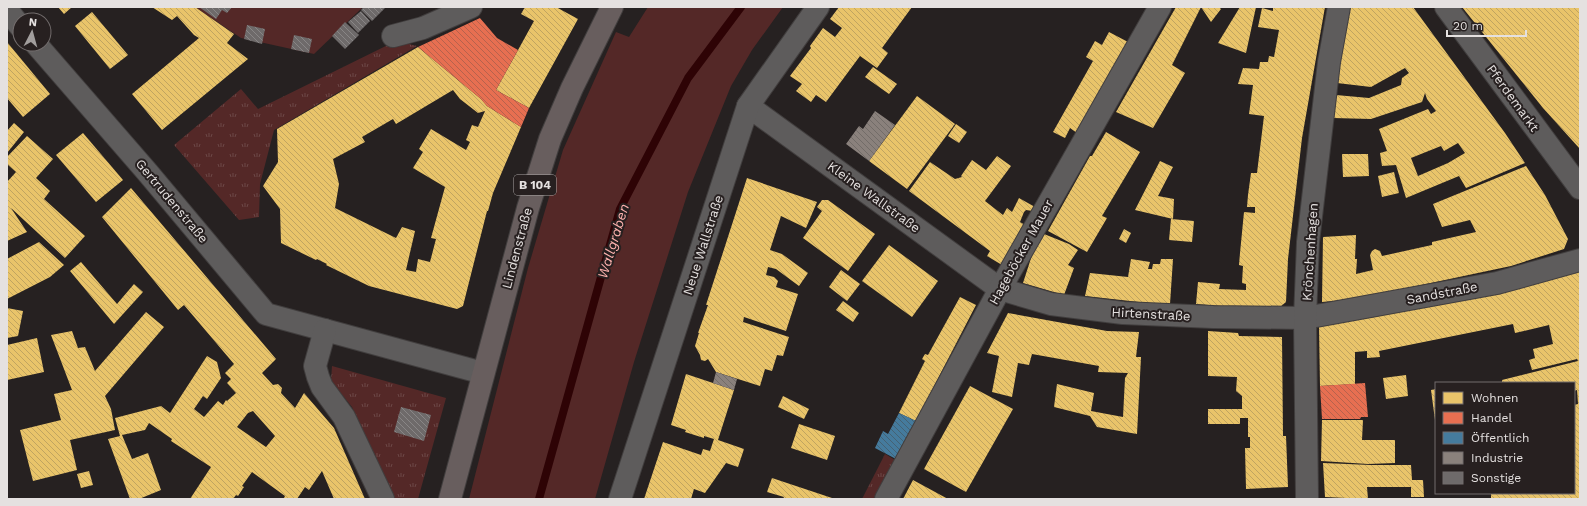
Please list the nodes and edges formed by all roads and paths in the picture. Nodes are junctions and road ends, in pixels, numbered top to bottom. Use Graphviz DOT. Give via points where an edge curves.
graph roads {
  1 [pos="472,7"];
  2 [pos="612,7"];
  3 [pos="818,7"];
  4 [pos="1160,7"];
  5 [pos="1339,7"];
  6 [pos="1446,7"];
  7 [pos="393,36"];
  8 [pos="43,52"];
  9 [pos="748,106"];
  10 [pos="1580,188"];
  11 [pos="1578,260"];
  12 [pos="1000,289"];
  13 [pos="1305,318"];
  14 [pos="325,330"];
  15 [pos="483,372"];
  16 [pos="383,499"];
  17 [pos="450,499"];
  18 [pos="620,499"];
  19 [pos="886,499"];
  20 [pos="1307,499"];
  1 -- 7 [label="street" via="423,28"];
  2 -- 15 [label="main road, Lindenstraße / B 104" via="572,88 550,140 528,208"];
  3 -- 9 [label="street, Neue Wallstraße"];
  4 -- 12 [label="street, Hageböcker Mauer"];
  5 -- 13 [label="street, Krönchenhagen" via="1329,62 1308,242"];
  6 -- 10 [label="street, Pferdemarkt"];
  8 -- 14 [label="street, Gertrudenstraße" via="266,314"];
  9 -- 12 [label="street, Kleine Wallstraße"];
  9 -- 18 [label="street, Neue Wallstraße"];
  11 -- 13 [label="street, Sandstraße" via="1497,283"];
  12 -- 13 [label="street, Hirtenstraße" via="1051,304 1123,313"];
  12 -- 19 [label="street, Hageböcker Mauer"];
  13 -- 20 [label="street, Krönchenhagen"];
  14 -- 15 [label="street, Gertrudenstraße"];
  14 -- 16 [label="street" via="315,366 318,377 322,387 344,417"];
  15 -- 17 [label="main road, Lindenstraße / B 104"];
}
